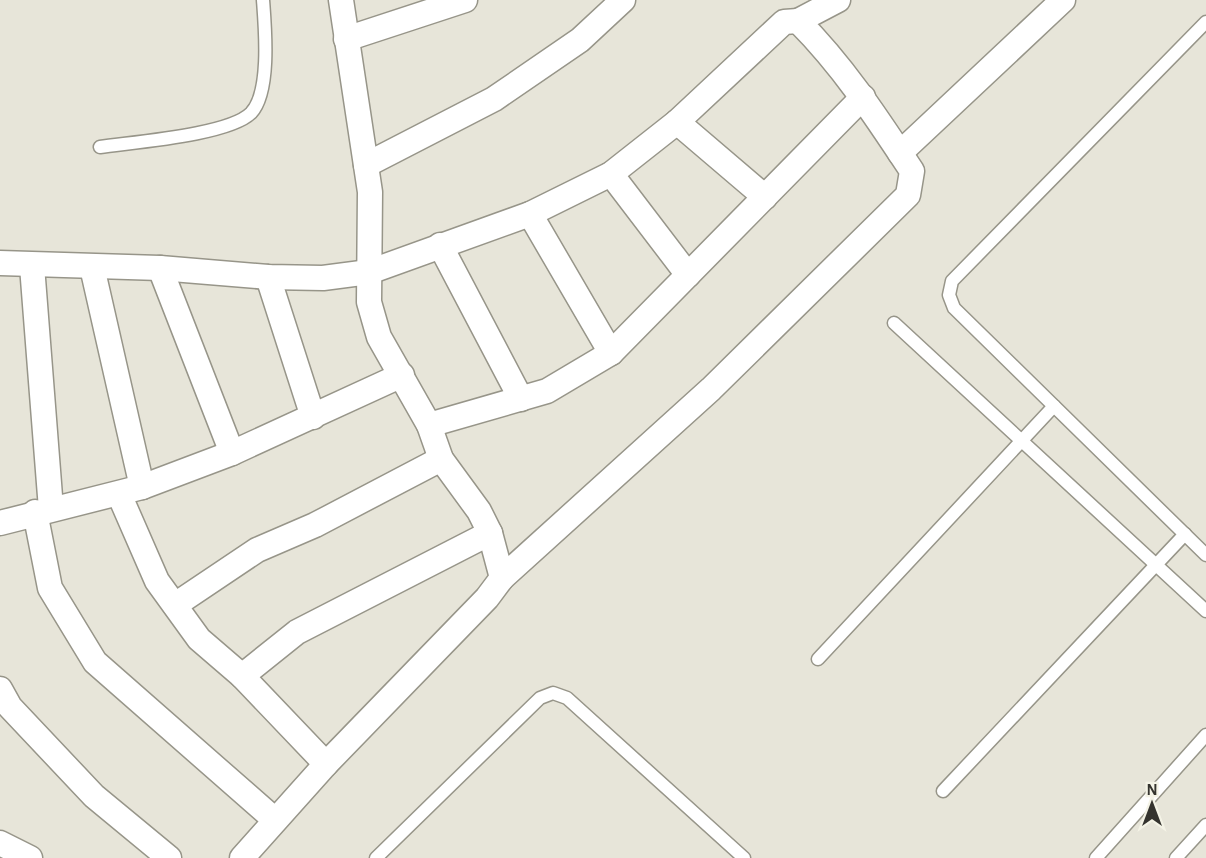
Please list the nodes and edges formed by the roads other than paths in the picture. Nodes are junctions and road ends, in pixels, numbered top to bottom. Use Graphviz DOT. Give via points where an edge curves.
graph roads {
  1 [pos="263,0"];
  2 [pos="341,0"];
  3 [pos="465,0"];
  4 [pos="622,0"];
  5 [pos="838,0"];
  6 [pos="1063,0"];
  7 [pos="798,21"];
  8 [pos="1206,22"];
  9 [pos="346,39"];
  10 [pos="863,97"];
  11 [pos="677,122"];
  12 [pos="100,147"];
  13 [pos="900,153"];
  14 [pos="366,165"];
  15 [pos="611,174"];
  16 [pos="765,197"];
  17 [pos="530,214"];
  18 [pos="440,244"];
  19 [pos="0,263"];
  20 [pos="32,266"];
  21 [pos="92,267"];
  22 [pos="160,268"];
  23 [pos="369,272"];
  24 [pos="688,275"];
  25 [pos="268,277"];
  26 [pos="894,323"];
  27 [pos="611,353"];
  28 [pos="402,375"];
  29 [pos="521,399"];
  30 [pos="1054,406"];
  31 [pos="313,417"];
  32 [pos="429,425"];
  33 [pos="1023,441"];
  34 [pos="232,453"];
  35 [pos="441,459"];
  36 [pos="142,487"];
  37 [pos="119,494"];
  38 [pos="43,511"];
  39 [pos="0,523"];
  40 [pos="490,533"];
  41 [pos="1185,534"];
  42 [pos="1206,555"];
  43 [pos="1157,566"];
  44 [pos="502,578"];
  45 [pos="175,605"];
  46 [pos="1206,611"];
  47 [pos="818,659"];
  48 [pos="242,676"];
  49 [pos="0,689"];
  50 [pos="1206,735"];
  51 [pos="326,764"];
  52 [pos="943,791"];
  53 [pos="275,820"];
  54 [pos="1206,825"];
  55 [pos="169,858"];
  56 [pos="242,858"];
  57 [pos="376,858"];
  58 [pos="744,858"];
  59 [pos="1096,858"];
  60 [pos="1176,858"];
  1 -- 12 [label="lane" via="266,39 261,92 252,112 225,128"];
  2 -- 9 [label="street"];
  3 -- 9 [label="street"];
  4 -- 14 [label="street" via="580,40 494,99"];
  5 -- 7 [label="street"];
  6 -- 13 [label="street"];
  7 -- 10 [label="street" via="826,49"];
  7 -- 11 [label="street" via="784,22"];
  8 -- 30 [label="lane" via="952,281 950,295 954,308"];
  9 -- 14 [label="street"];
  10 -- 13 [label="street"];
  10 -- 16 [label="street"];
  11 -- 15 [label="street"];
  11 -- 16 [label="street"];
  13 -- 44 [label="street" via="912,171 908,195 711,389"];
  14 -- 23 [label="street"];
  15 -- 17 [label="street"];
  15 -- 24 [label="street"];
  16 -- 24 [label="street"];
  17 -- 18 [label="street"];
  17 -- 27 [label="street"];
  18 -- 23 [label="street"];
  18 -- 29 [label="street"];
  19 -- 20 [label="street"];
  20 -- 21 [label="street"];
  20 -- 38 [label="street"];
  21 -- 22 [label="street"];
  21 -- 36 [label="street"];
  22 -- 25 [label="street"];
  22 -- 34 [label="street"];
  23 -- 25 [label="street" via="323,278"];
  23 -- 28 [label="street" via="369,302 379,337"];
  24 -- 27 [label="street"];
  25 -- 31 [label="street"];
  26 -- 33 [label="lane"];
  27 -- 29 [label="street" via="547,391"];
  28 -- 31 [label="street"];
  28 -- 32 [label="street"];
  29 -- 32 [label="street"];
  30 -- 33 [label="lane"];
  30 -- 41 [label="lane"];
  31 -- 34 [label="street"];
  32 -- 35 [label="street"];
  33 -- 43 [label="lane"];
  33 -- 47 [label="lane"];
  34 -- 36 [label="street"];
  35 -- 40 [label="street"];
  35 -- 45 [label="street" via="315,525 257,550"];
  36 -- 37 [label="street"];
  37 -- 38 [label="street"];
  37 -- 45 [label="street" via="157,581"];
  38 -- 39 [label="street"];
  38 -- 53 [label="street" via="50,588 95,662"];
  40 -- 44 [label="street"];
  40 -- 48 [label="street" via="297,632"];
  41 -- 42 [label="lane"];
  41 -- 43 [label="lane"];
  43 -- 46 [label="lane"];
  43 -- 52 [label="lane"];
  44 -- 51 [label="street"];
  45 -- 48 [label="street" via="199,639"];
  48 -- 51 [label="street"];
  49 -- 55 [label="street" via="10,707 94,796"];
  50 -- 59 [label="lane"];
  51 -- 53 [label="street"];
  53 -- 56 [label="street"];
  54 -- 60 [label="lane"];
  57 -- 58 [label="lane" via="540,698 553,693 567,698"];
}
